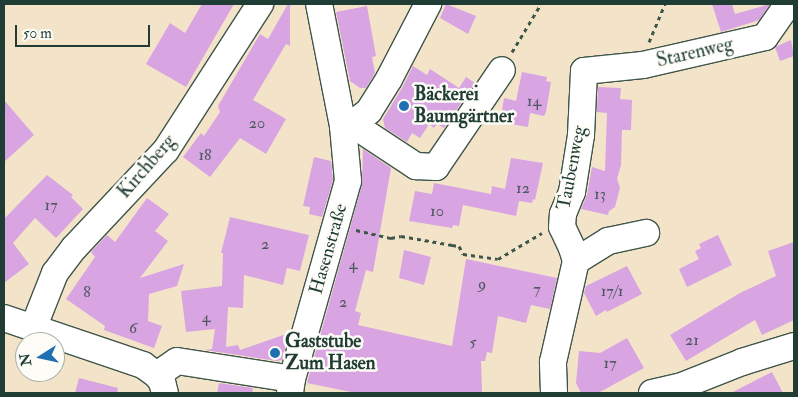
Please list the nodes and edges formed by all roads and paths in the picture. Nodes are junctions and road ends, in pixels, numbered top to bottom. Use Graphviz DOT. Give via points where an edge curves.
graph roads {
  1 [pos="260,4"];
  2 [pos="319,4"];
  3 [pos="428,4"];
  4 [pos="541,4"];
  5 [pos="666,4"];
  6 [pos="788,4"];
  7 [pos="643,64"];
  8 [pos="502,70"];
  9 [pos="584,71"];
  10 [pos="347,125"];
  11 [pos="336,226"];
  12 [pos="562,227"];
  13 [pos="646,233"];
  14 [pos="576,261"];
  15 [pos="4,318"];
  16 [pos="34,326"];
  17 [pos="794,346"];
  18 [pos="161,384"];
  19 [pos="291,386"];
  20 [pos="554,393"];
  21 [pos="652,393"];
  1 -- 16 [label="street, Kirchberg" via="166,150 74,248 55,273"];
  2 -- 10 [label="street, Hasenstraße"];
  3 -- 10 [label="street" via="370,111"];
  4 -- 8 [label="path"];
  5 -- 7 [label="path"];
  6 -- 7 [label="street, Starenweg" via="765,37"];
  7 -- 9 [label="street, Starenweg"];
  8 -- 10 [label="street" via="436,168 416,166"];
  9 -- 12 [label="street, Taubenweg" via="581,135 572,192 563,214"];
  10 -- 11 [label="street, Hasenstraße" via="348,181"];
  11 -- 12 [label="path" via="391,238 401,236 452,244 459,246 463,254 498,259 546,230"];
  11 -- 19 [label="street, Hasenstraße"];
  12 -- 14 [label="street, Taubenweg"];
  13 -- 14 [label="street" via="608,241"];
  14 -- 20 [label="street" via="554,362"];
  15 -- 16 [label="street"];
  16 -- 18 [label="street" via="143,365"];
  17 -- 21 [label="street" via="742,362 680,387"];
  18 -- 19 [label="street" via="177,361"];
}
